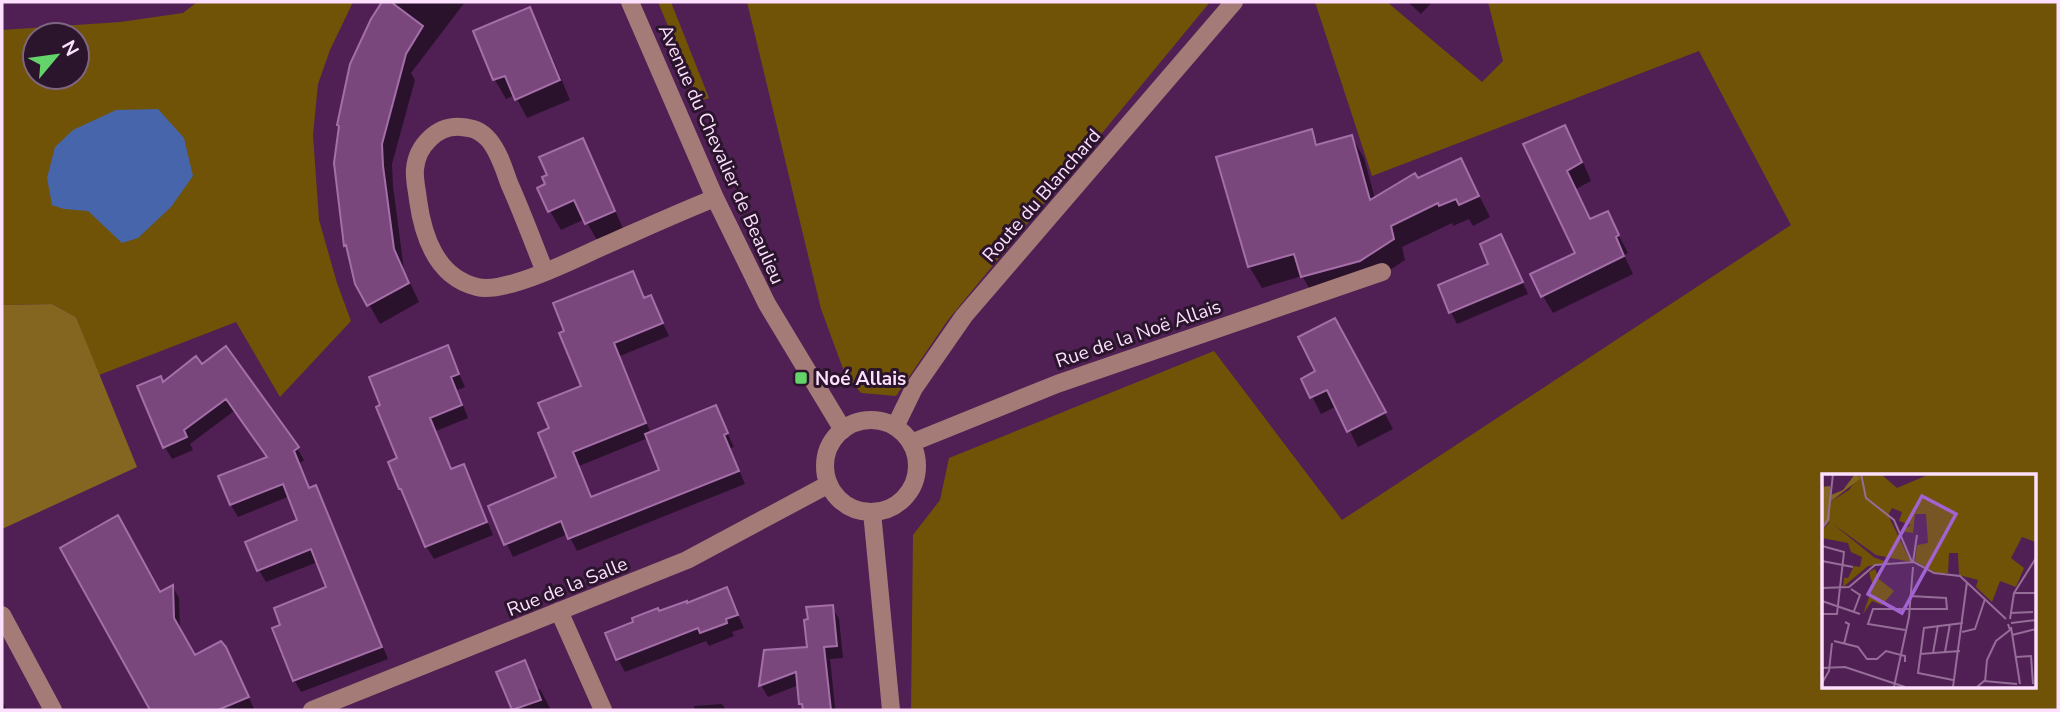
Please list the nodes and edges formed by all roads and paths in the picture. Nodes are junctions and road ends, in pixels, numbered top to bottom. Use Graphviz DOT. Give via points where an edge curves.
graph roads {
  1 [pos="630,2"];
  2 [pos="1234,2"];
  3 [pos="715,198"];
  4 [pos="545,272"];
  5 [pos="1382,272"];
  6 [pos="895,427"];
  7 [pos="843,430"];
  8 [pos="911,443"];
  9 [pos="829,484"];
  10 [pos="872,512"];
  11 [pos="559,611"];
  12 [pos="2,615"];
  13 [pos="337,706"];
  14 [pos="53,710"];
  15 [pos="312,710"];
  16 [pos="603,710"];
  17 [pos="891,710"];
  1 -- 3 [label="street, Avenue du Chevalier de Beaulieu"];
  2 -- 6 [label="street, Route du Blanchard" via="964,316 914,388"];
  3 -- 4 [label="street"];
  3 -- 7 [label="street, Avenue du Chevalier de Beaulieu" via="767,304"];
  4 -- 4 [label="street" via="508,285 478,288 455,278 441,264 421,224 414,170 419,150 433,135 453,127 475,128 488,139"];
  5 -- 8 [label="street, Rue de la Noë Allais" via="1057,384"];
  6 -- 7 [label="street" via="867,421"];
  6 -- 8 [label="street"];
  7 -- 9 [label="street" via="827,455"];
  8 -- 10 [label="street" via="917,474 912,489 888,509"];
  9 -- 10 [label="street" via="846,505"];
  9 -- 11 [label="street, Rue de la Salle" via="687,560"];
  10 -- 17 [label="street"];
  11 -- 13 [label="street, Rue de la Salle"];
  11 -- 16 [label="street"];
  12 -- 14 [label="street"];
  13 -- 15 [label="street, Rue de la Salle"];
}
